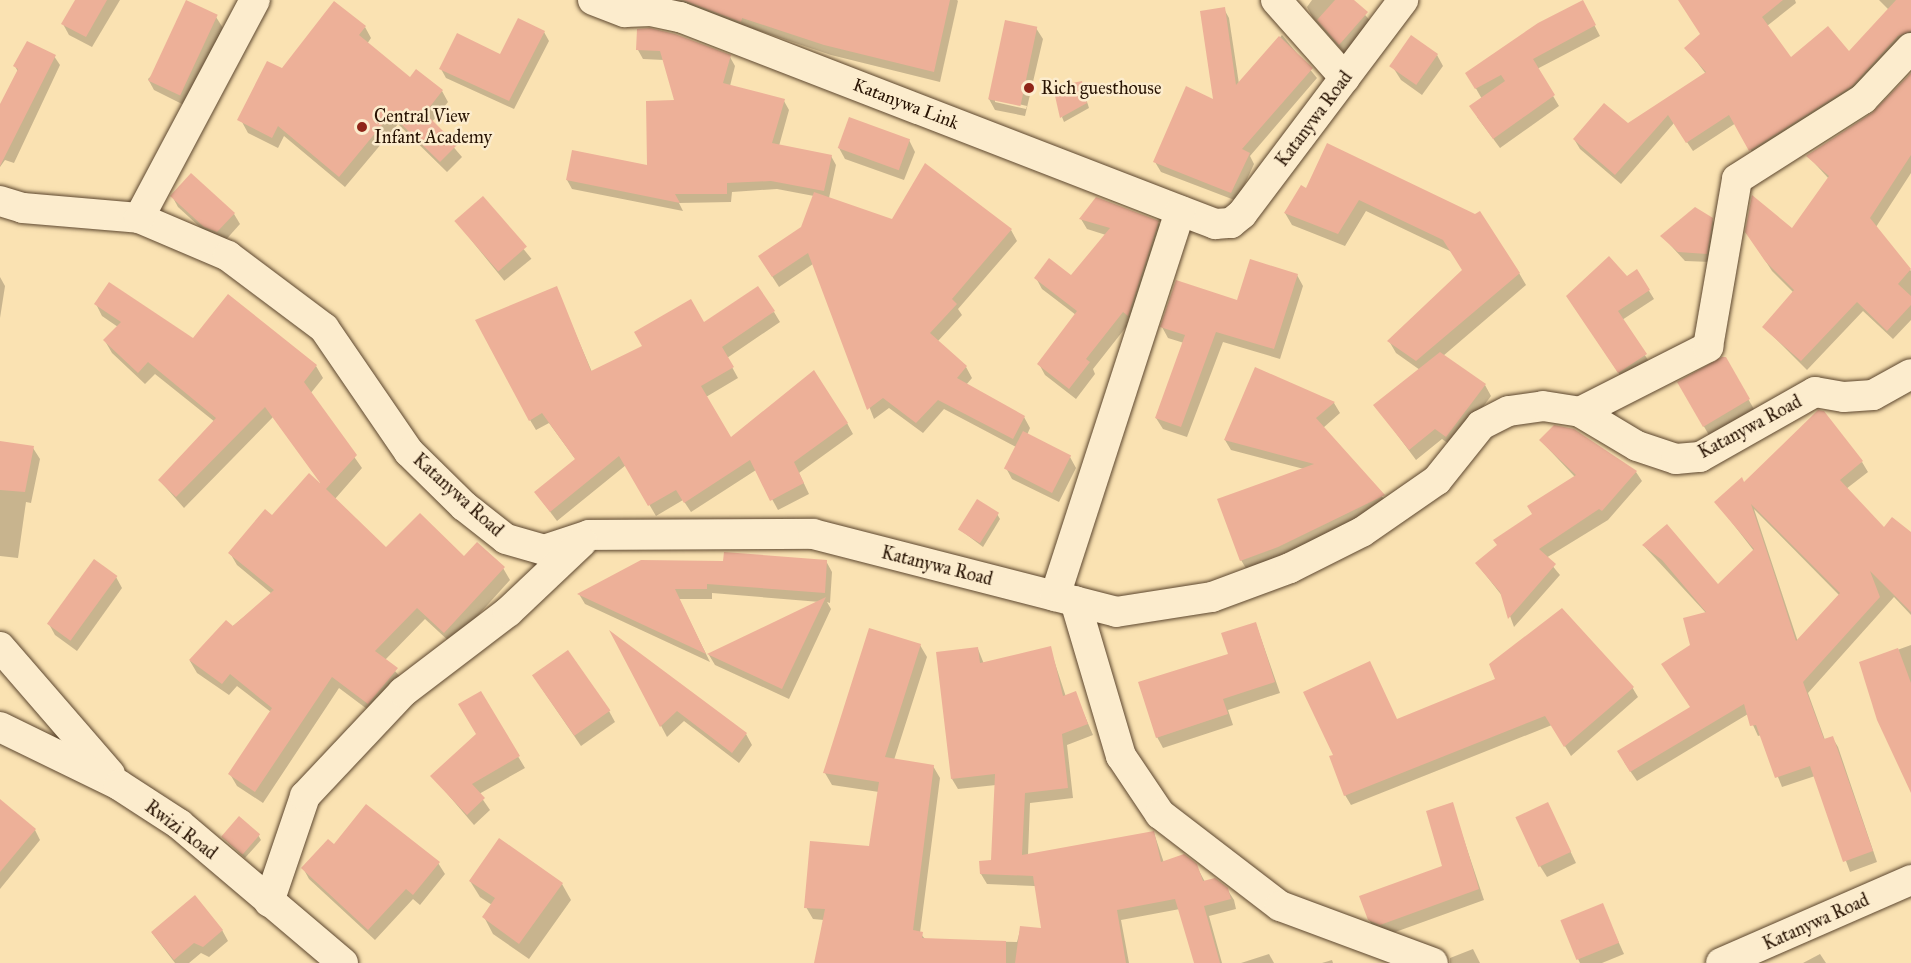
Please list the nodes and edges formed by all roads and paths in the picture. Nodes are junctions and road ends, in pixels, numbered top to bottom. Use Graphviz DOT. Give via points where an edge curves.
graph roads {
  1 [pos="255,0"];
  2 [pos="593,0"];
  3 [pos="1276,0"];
  4 [pos="1403,0"];
  5 [pos="1911,48"];
  6 [pos="1345,78"];
  7 [pos="0,201"];
  8 [pos="1180,211"];
  9 [pos="139,218"];
  10 [pos="1215,224"];
  11 [pos="1911,374"];
  12 [pos="1580,412"];
  13 [pos="590,536"];
  14 [pos="1065,599"];
  15 [pos="0,647"];
  16 [pos="0,728"];
  17 [pos="119,785"];
  18 [pos="1911,880"];
  19 [pos="269,902"];
  20 [pos="343,963"];
  21 [pos="1433,963"];
  22 [pos="1721,963"];
  1 -- 9 [label="street"];
  2 -- 8 [label="street, Katanywa Link" via="625,12 680,17"];
  3 -- 6 [label="street"];
  4 -- 6 [label="street, Katanywa Road"];
  5 -- 12 [label="street" via="1863,99 1737,179 1708,347"];
  6 -- 10 [label="street, Katanywa Road" via="1242,214 1231,223"];
  7 -- 9 [label="street, Katanywa Road" via="23,208"];
  8 -- 10 [label="street, Katanywa Link"];
  8 -- 14 [label="street"];
  9 -- 13 [label="street, Katanywa Road" via="228,256 324,328 410,452 464,506 506,539 544,550"];
  11 -- 12 [label="street, Katanywa Road" via="1873,395 1844,397 1815,392 1700,457 1676,459 1637,446"];
  12 -- 14 [label="street, Katanywa Road" via="1542,406 1509,411 1481,425 1437,480 1362,532 1290,568 1212,597 1116,612"];
  13 -- 14 [label="street, Katanywa Road" via="813,534"];
  13 -- 19 [label="street" via="508,612 403,692 305,796"];
  14 -- 21 [label="street" via="1121,756 1160,814 1280,906"];
  15 -- 17 [label="street"];
  16 -- 17 [label="street, Rwizi Road"];
  17 -- 19 [label="street, Rwizi Road" via="179,824"];
  18 -- 22 [label="street, Katanywa Road"];
  19 -- 20 [label="street, Rwizi Road"];
}
